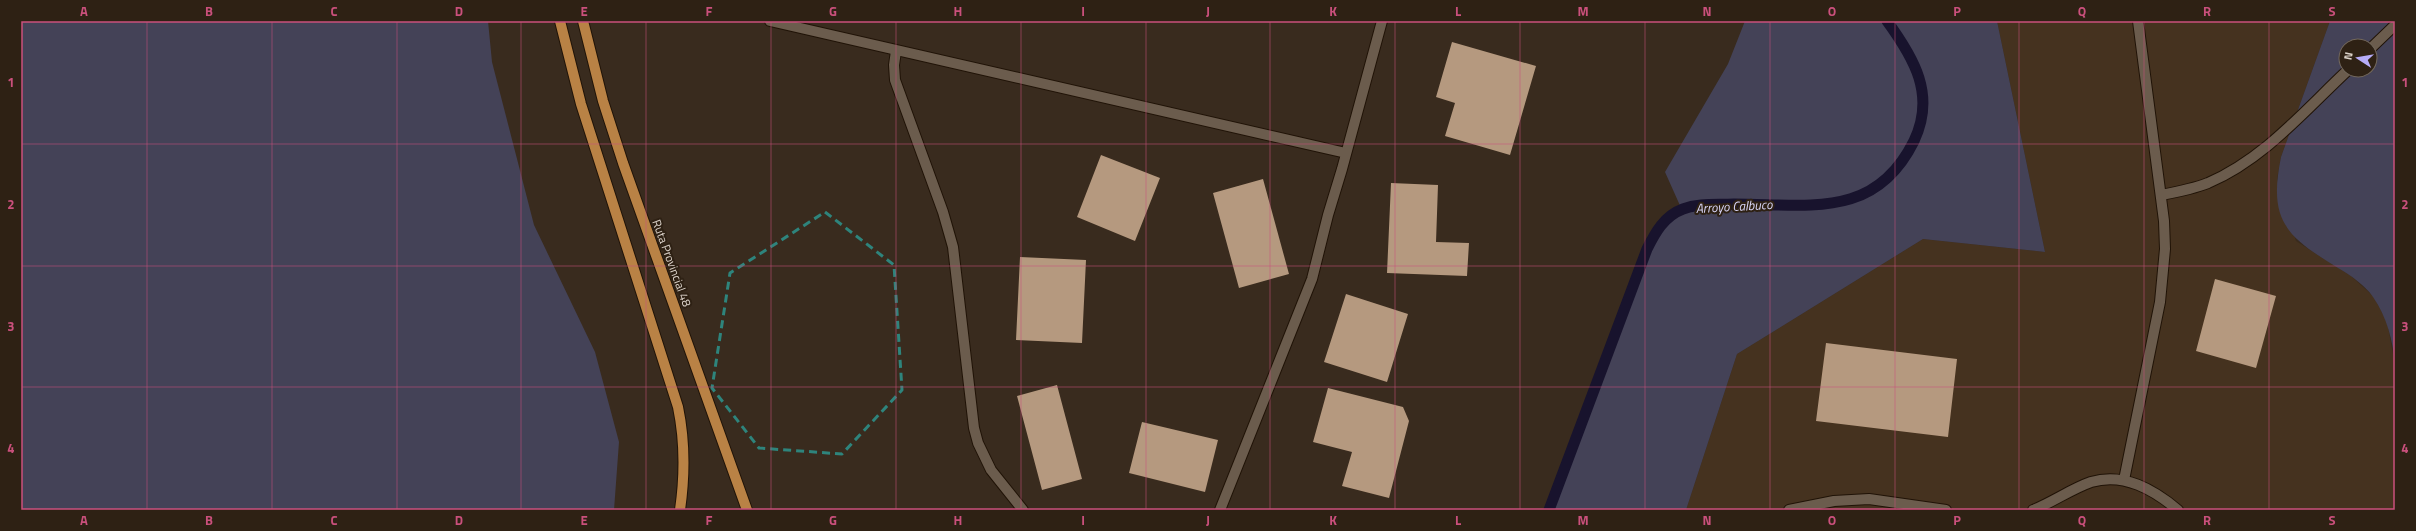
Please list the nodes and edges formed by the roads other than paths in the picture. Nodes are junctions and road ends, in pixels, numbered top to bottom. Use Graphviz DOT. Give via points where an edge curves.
graph roads {
  1 [pos="560,21"];
  2 [pos="584,21"];
  3 [pos="770,21"];
  4 [pos="1382,21"];
  5 [pos="2138,21"];
  6 [pos="2395,25"];
  7 [pos="2378,41"];
  8 [pos="896,51"];
  9 [pos="2340,78"];
  10 [pos="1346,153"];
  11 [pos="2161,195"];
  12 [pos="2124,480"];
  13 [pos="680,510"];
  14 [pos="747,510"];
  15 [pos="1023,510"];
  16 [pos="1220,510"];
  17 [pos="1789,510"];
  18 [pos="1946,510"];
  19 [pos="2033,510"];
  20 [pos="2178,510"];
  1 -- 13 [label="main road" via="571,70 589,129 678,407 684,466"];
  2 -- 14 [label="main road, Ruta Provincial 48" via="603,101 621,157"];
  3 -- 8 [label="street"];
  4 -- 10 [label="street"];
  5 -- 11 [label="street"];
  6 -- 7 [label="street"];
  8 -- 10 [label="street"];
  8 -- 15 [label="street" via="895,80 943,212 953,247 974,428 991,470"];
  9 -- 11 [label="street" via="2263,151 2246,163 2208,183"];
  10 -- 16 [label="street" via="1312,279"];
  11 -- 12 [label="street" via="2165,248 2163,276"];
  12 -- 19 [label="street" via="2092,482"];
  12 -- 20 [label="street" via="2156,492"];
  17 -- 18 [label="street" via="1834,501 1869,499"];
}
